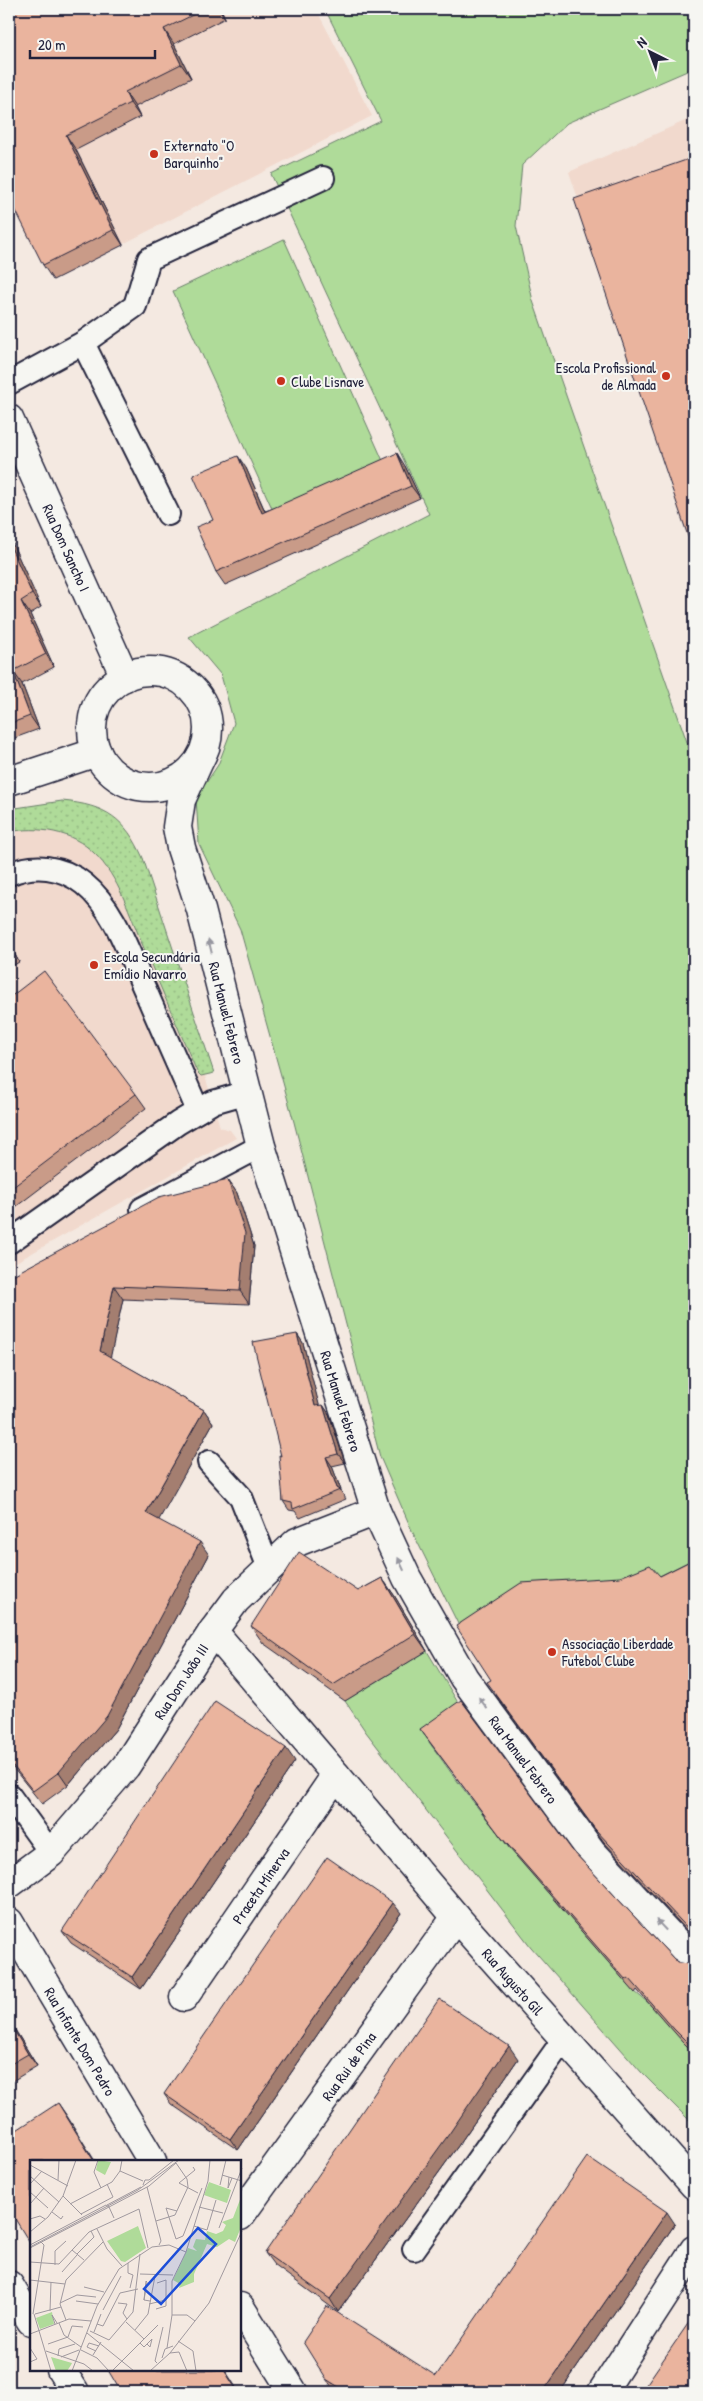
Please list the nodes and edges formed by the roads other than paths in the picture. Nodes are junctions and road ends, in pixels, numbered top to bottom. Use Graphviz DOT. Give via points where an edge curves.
graph roads {
  1 [pos="323,178"];
  2 [pos="83,343"];
  3 [pos="9,383"];
  4 [pos="9,419"];
  5 [pos="168,514"];
  6 [pos="125,677"];
  7 [pos="97,752"];
  8 [pos="200,759"];
  9 [pos="9,781"];
  10 [pos="9,874"];
  11 [pos="248,1092"];
  12 [pos="198,1111"];
  13 [pos="261,1146"];
  14 [pos="122,1220"];
  15 [pos="9,1242"];
  16 [pos="210,1462"];
  17 [pos="376,1511"];
  18 [pos="269,1568"];
  19 [pos="213,1631"];
  20 [pos="336,1775"];
  21 [pos="9,1795"];
  22 [pos="51,1853"];
  23 [pos="9,1884"];
  24 [pos="456,1917"];
  25 [pos="9,1922"];
  26 [pos="694,1961"];
  27 [pos="184,1997"];
  28 [pos="564,2040"];
  29 [pos="151,2160"];
  30 [pos="694,2185"];
  31 [pos="241,2215"];
  32 [pos="414,2249"];
  33 [pos="694,2250"];
  34 [pos="9,2285"];
  35 [pos="241,2309"];
  36 [pos="30,2320"];
  37 [pos="62,2371"];
  38 [pos="75,2392"];
  39 [pos="293,2392"];
  40 [pos="602,2392"];
  1 -- 2 [label="lane" via="149,259 135,306"];
  2 -- 3 [label="lane"];
  2 -- 5 [label="lane"];
  4 -- 6 [label="street, Rua Dom Sancho I"];
  6 -- 7 [label="street" via="102,697 94,713 92,731"];
  6 -- 8 [label="street" via="146,672 164,673 180,680 194,692 203,706 208,724"];
  7 -- 8 [label="street" via="104,766 118,778 135,785 154,787 172,783"];
  7 -- 9 [label="street"];
  11 -- 8 [label="street, Rua Manuel Febrero, one-way" via="177,827 182,800"];
  10 -- 12 [label="lane" via="21,868 43,866 64,872 83,883 100,900 122,940"];
  11 -- 12 [label="lane" via="213,1102"];
  11 -- 13 [label="street, Rua Manuel Febrero"];
  12 -- 15 [label="lane"];
  13 -- 14 [label="lane"];
  13 -- 17 [label="street, Rua Manuel Febrero"];
  16 -- 18 [label="lane" via="241,1497"];
  17 -- 18 [label="street, Rua Dom João III" via="297,1542"];
  26 -- 17 [label="street, Rua Manuel Febrero, one-way" via="592,1852 464,1678 407,1578"];
  18 -- 19 [label="street, Rua Dom João III" via="236,1600"];
  19 -- 20 [label="street, Rua Augusto Gil"];
  19 -- 22 [label="street, Rua Dom João III" via="126,1766"];
  20 -- 24 [label="street, Rua Augusto Gil"];
  20 -- 27 [label="street, Praceta Minerva"];
  21 -- 22 [label="lane"];
  22 -- 23 [label="street, Rua Dom João III"];
  24 -- 28 [label="street, Rua Augusto Gil"];
  24 -- 31 [label="street, Rua Rui de Pina"];
  25 -- 29 [label="street, Rua Infante Dom Pedro"];
  28 -- 30 [label="street, Rua Augusto Gil"];
  28 -- 32 [label="lane"];
  33 -- 40 [label="street"];
  34 -- 36 [label="street"];
  35 -- 39 [label="street"];
  37 -- 38 [label="street"];
}
